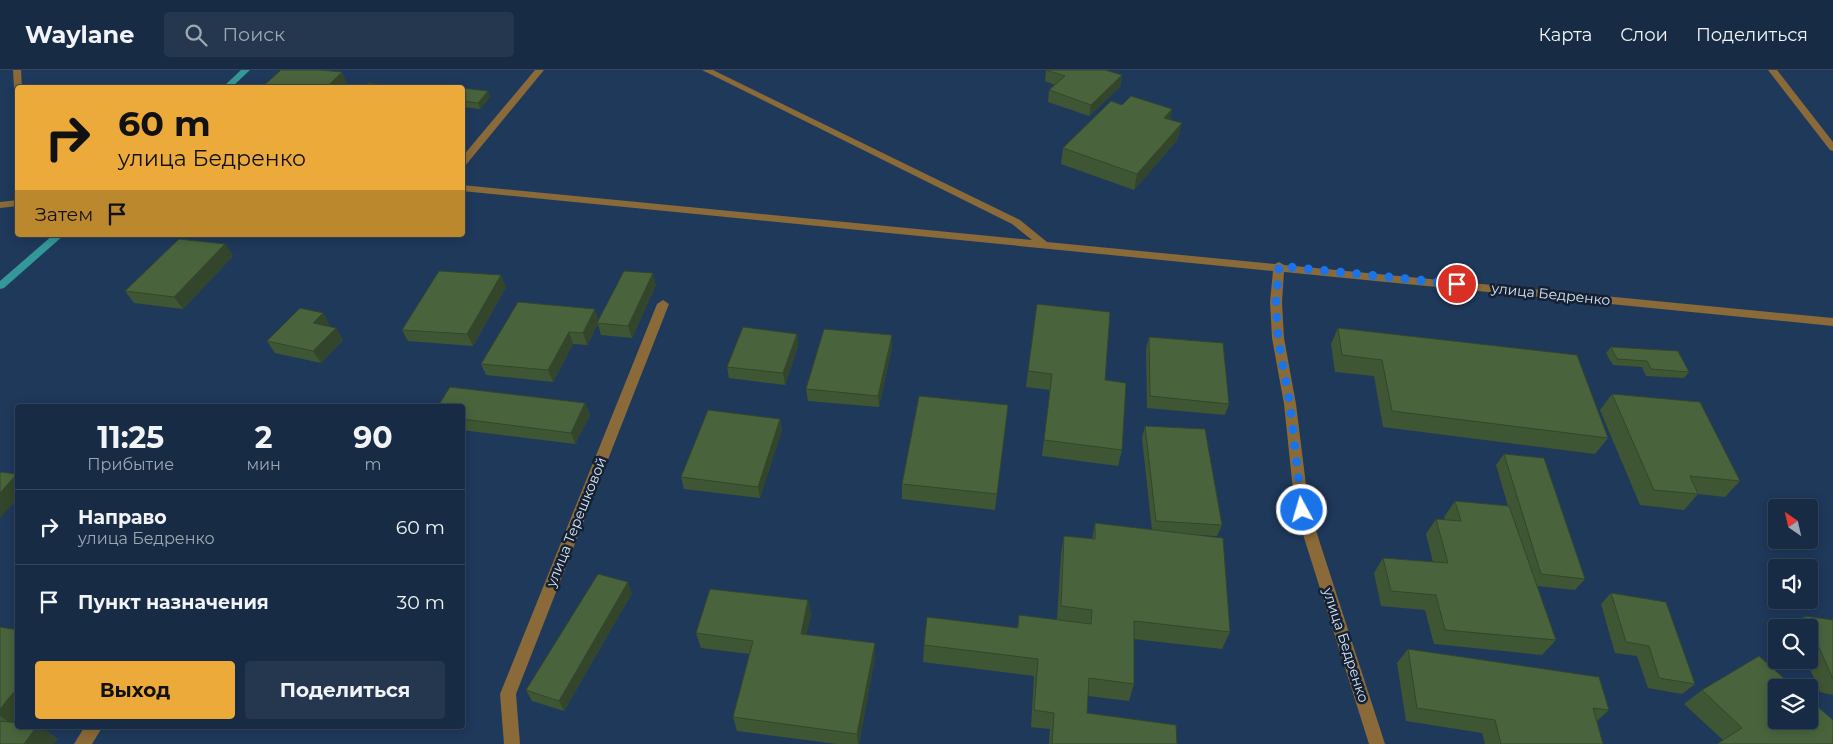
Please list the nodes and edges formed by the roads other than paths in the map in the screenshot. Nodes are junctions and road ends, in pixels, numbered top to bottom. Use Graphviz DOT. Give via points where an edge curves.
graph roads {
  1 [pos="17,70"];
  2 [pos="540,70"];
  3 [pos="706,70"];
  4 [pos="1772,70"];
  5 [pos="18,85"];
  6 [pos="1833,148"];
  7 [pos="465,160"];
  8 [pos="465,188"];
  9 [pos="15,203"];
  10 [pos="0,205"];
  11 [pos="1043,244"];
  12 [pos="1279,266"];
  13 [pos="663,304"];
  14 [pos="1833,322"];
  15 [pos="93,729"];
  16 [pos="82,744"];
  17 [pos="512,744"];
  18 [pos="1377,744"];
  1 -- 5 [label="street"];
  2 -- 7 [label="street"];
  3 -- 11 [label="street" via="1016,222"];
  4 -- 6 [label="street"];
  8 -- 11 [label="street"];
  9 -- 10 [label="street"];
  11 -- 12 [label="street"];
  12 -- 14 [label="street, улица Бедренко"];
  12 -- 18 [label="street, улица Бедренко" via="1278,338 1290,404 1302,510"];
  13 -- 17 [label="street, улица Терешковой" via="508,694"];
  15 -- 16 [label="street"];
}
